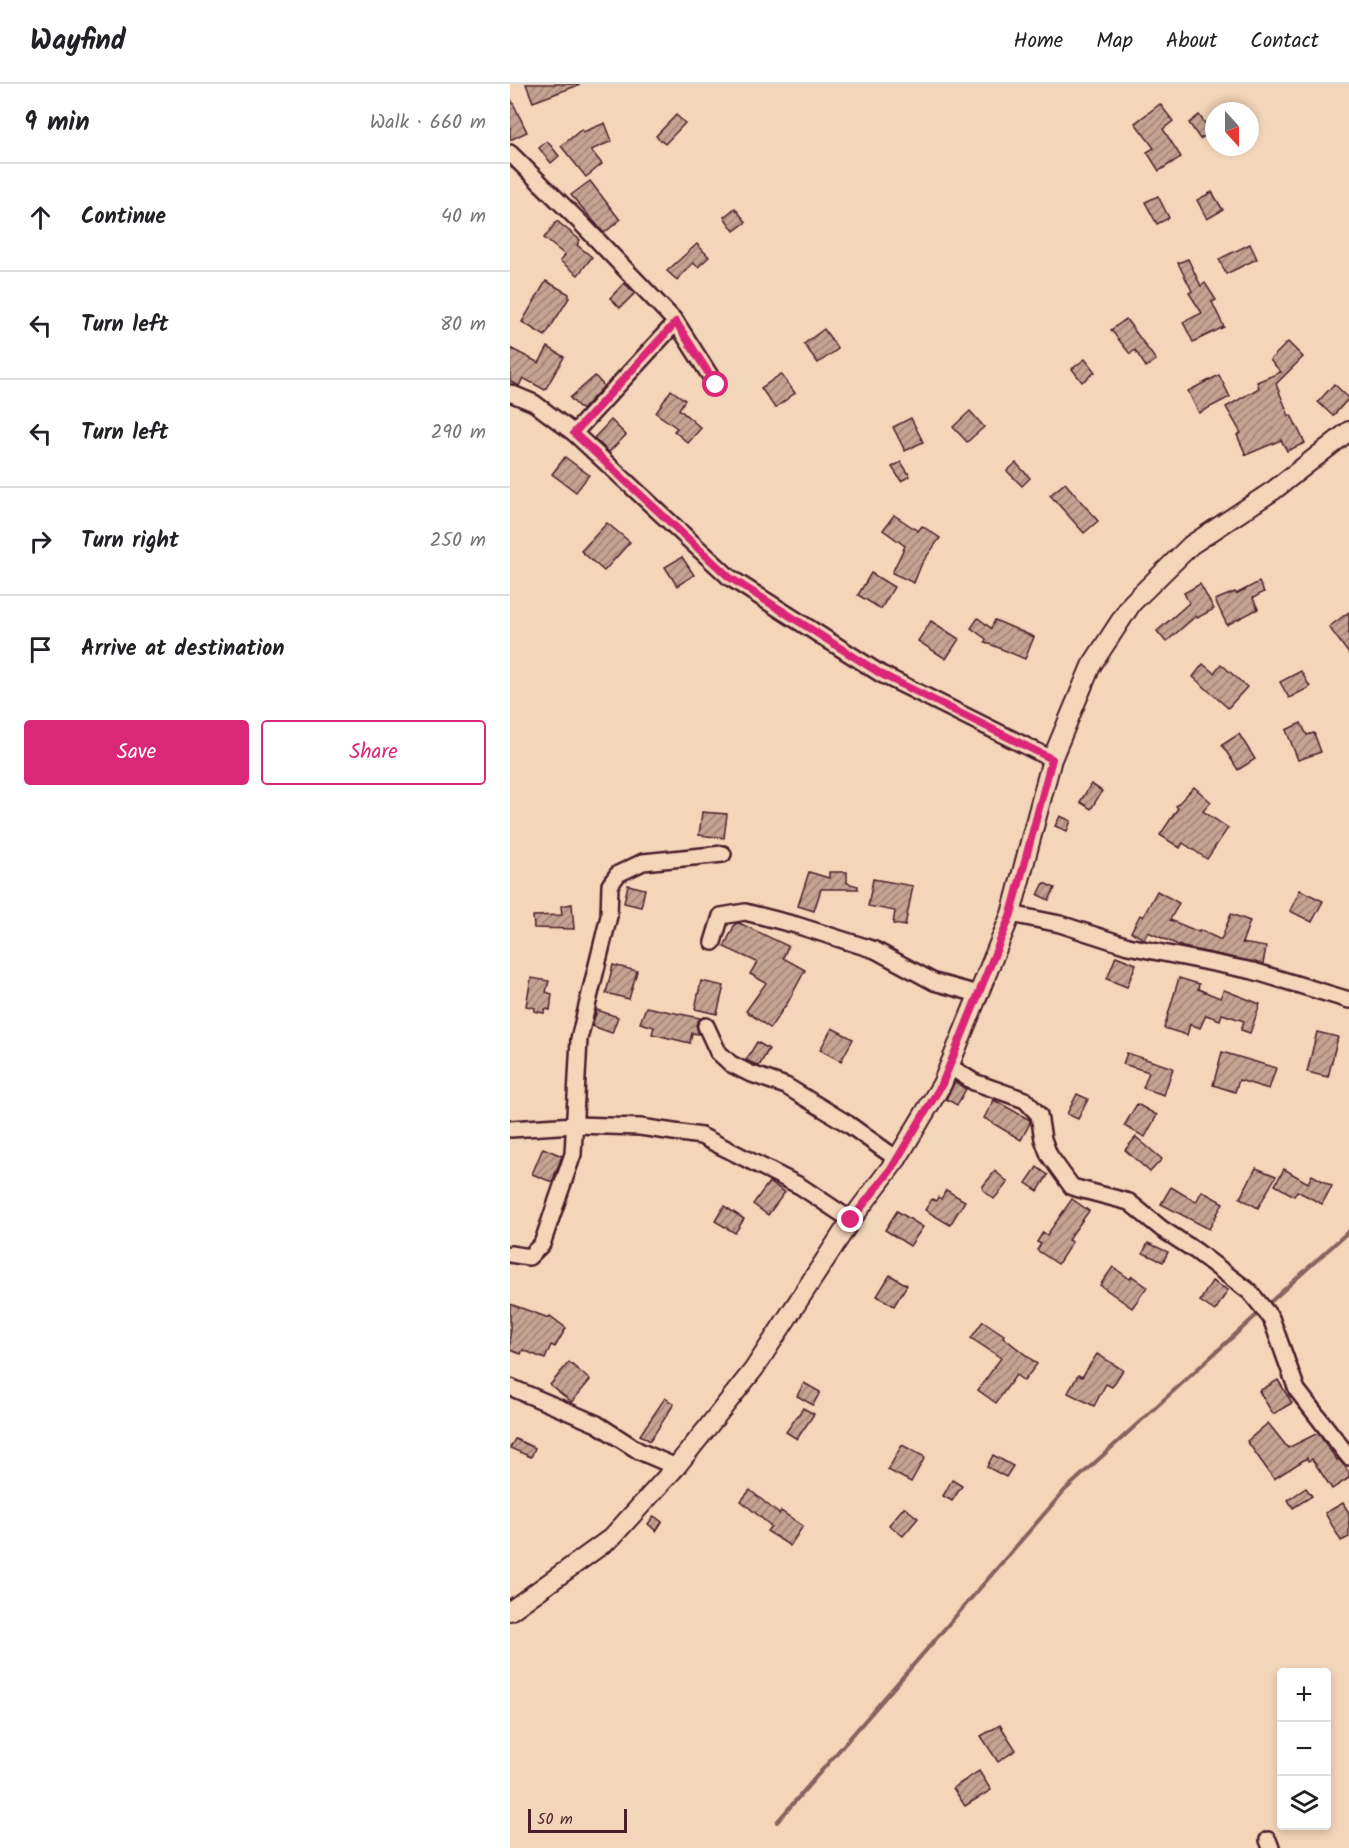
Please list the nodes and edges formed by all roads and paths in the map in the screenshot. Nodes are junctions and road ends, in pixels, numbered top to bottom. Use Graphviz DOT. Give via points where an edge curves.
graph roads {
  1 [pos="510,153"];
  2 [pos="676,322"];
  3 [pos="716,385"];
  4 [pos="510,393"];
  5 [pos="1349,431"];
  6 [pos="574,433"];
  7 [pos="1052,759"];
  8 [pos="723,854"];
  9 [pos="1011,914"];
  10 [pos="713,942"];
  11 [pos="978,994"];
  12 [pos="1349,1000"];
  13 [pos="706,1026"];
  14 [pos="949,1066"];
  15 [pos="575,1125"];
  16 [pos="510,1130"];
  17 [pos="897,1159"];
  18 [pos="851,1220"];
  19 [pos="510,1254"];
  20 [pos="510,1387"];
  21 [pos="1349,1457"];
  22 [pos="676,1467"];
  23 [pos="510,1611"];
  1 -- 2 [label="street"];
  2 -- 3 [label="street"];
  2 -- 6 [label="street"];
  4 -- 6 [label="street" via="534,403"];
  5 -- 7 [label="street" via="1274,490 1191,545 1132,603 1091,666"];
  6 -- 7 [label="street" via="729,577 881,674"];
  7 -- 9 [label="street"];
  8 -- 15 [label="street" via="643,862 618,874 610,885 609,916 579,1039"];
  9 -- 11 [label="street"];
  9 -- 12 [label="street" via="1060,924 1128,946 1253,971"];
  10 -- 11 [label="street" via="721,916 745,912 875,951 934,982"];
  11 -- 14 [label="street"];
  13 -- 17 [label="street" via="718,1052 731,1064 786,1086"];
  14 -- 17 [label="street"];
  14 -- 21 [label="street" via="974,1082 1025,1100 1039,1115 1049,1155 1072,1187 1130,1202 1250,1292 1271,1318 1297,1390"];
  15 -- 16 [label="street"];
  15 -- 18 [label="street" via="639,1127 701,1136 800,1186"];
  15 -- 19 [label="street" via="573,1154 542,1244 530,1257"];
  17 -- 18 [label="street"];
  18 -- 22 [label="street" via="754,1370"];
  20 -- 22 [label="street" via="597,1424"];
  22 -- 23 [label="street" via="611,1538"];
}
